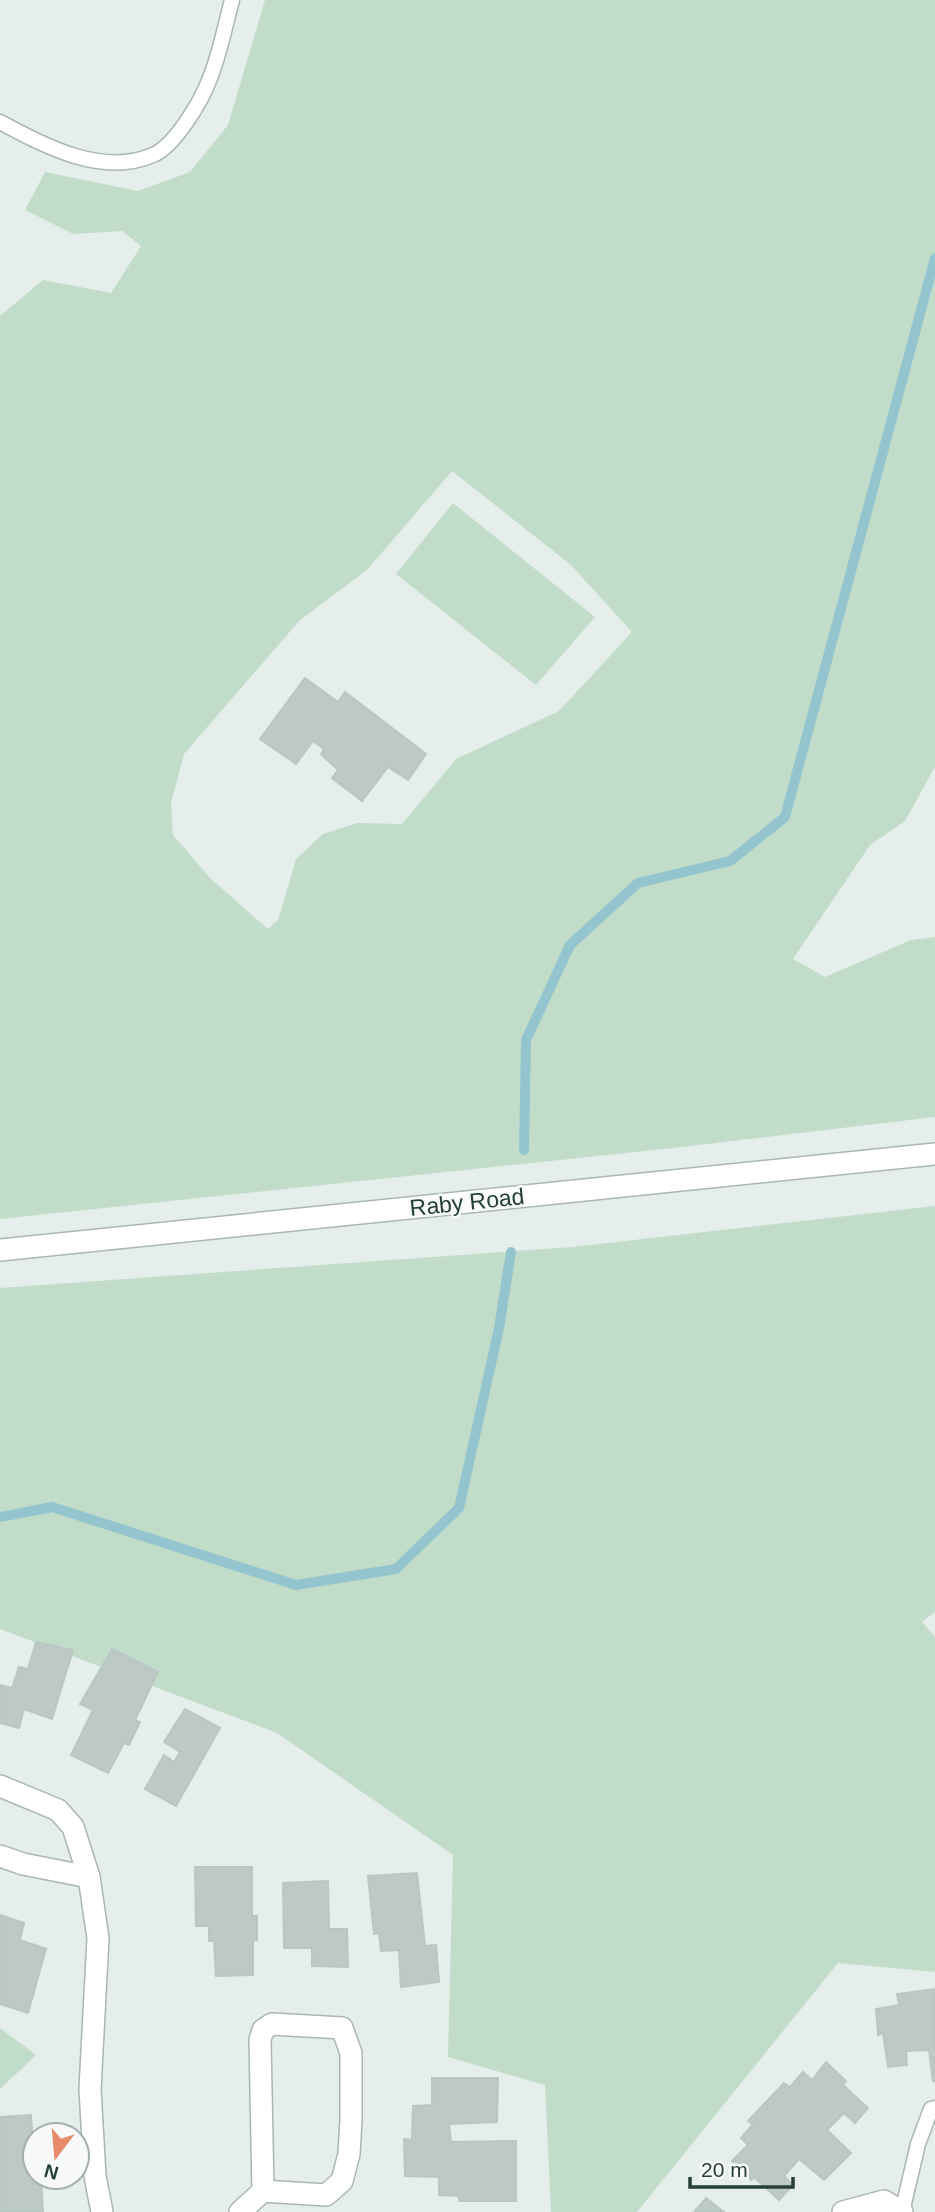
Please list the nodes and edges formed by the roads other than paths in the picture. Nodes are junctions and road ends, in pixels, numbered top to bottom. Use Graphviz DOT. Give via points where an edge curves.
graph roads {
  1 [pos="232,0"];
  2 [pos="0,122"];
  3 [pos="935,1154"];
  4 [pos="0,1250"];
  5 [pos="0,1786"];
  6 [pos="0,1856"];
  7 [pos="89,1877"];
  8 [pos="935,2108"];
  9 [pos="263,2191"];
  10 [pos="102,2212"];
  11 [pos="240,2212"];
  12 [pos="843,2212"];
  13 [pos="902,2212"];
  1 -- 2 [label="lane" via="210,78 185,126 155,155 117,163 73,156"];
  3 -- 4 [label="street, Raby Road"];
  5 -- 7 [label="street" via="58,1810 73,1827"];
  6 -- 7 [label="street"];
  7 -- 10 [label="street" via="97,1938 90,2089"];
  8 -- 13 [label="lane" via="918,2144"];
  9 -- 9 [label="street" via="326,2195 342,2181 349,2154 352,2083 351,2053 342,2028 272,2024 263,2030"];
  9 -- 11 [label="street"];
  12 -- 13 [label="street" via="884,2201"];
}
